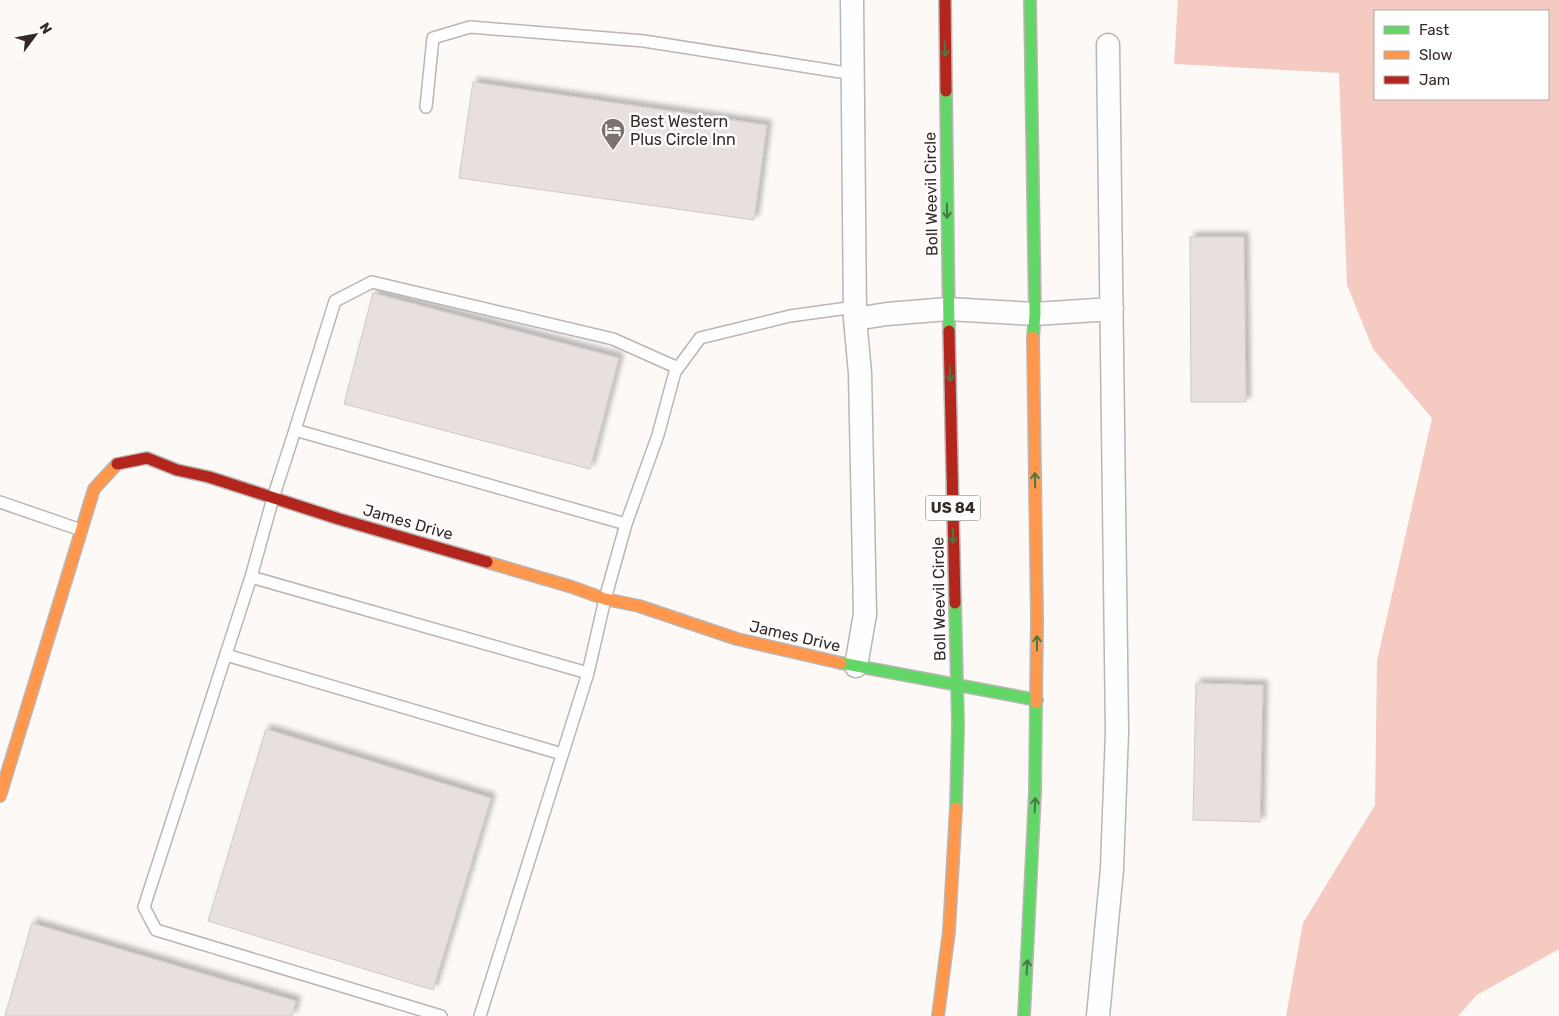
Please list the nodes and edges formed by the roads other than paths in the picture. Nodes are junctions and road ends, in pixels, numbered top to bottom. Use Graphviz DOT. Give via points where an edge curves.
graph roads {
  1 [pos="852,0"];
  2 [pos="945,0"];
  3 [pos="1030,0"];
  4 [pos="1108,45"];
  5 [pos="852,74"];
  6 [pos="426,107"];
  7 [pos="948,309"];
  8 [pos="1112,309"];
  9 [pos="855,313"];
  10 [pos="1035,314"];
  11 [pos="678,368"];
  12 [pos="295,430"];
  13 [pos="273,498"];
  14 [pos="0,502"];
  15 [pos="626,524"];
  16 [pos="82,530"];
  17 [pos="251,577"];
  18 [pos="605,599"];
  19 [pos="226,655"];
  20 [pos="856,666"];
  21 [pos="588,673"];
  22 [pos="957,685"];
  23 [pos="1037,700"];
  24 [pos="562,754"];
  25 [pos="0,796"];
  26 [pos="441,1016"];
  27 [pos="480,1016"];
  28 [pos="938,1016"];
  29 [pos="1024,1016"];
  30 [pos="1098,1016"];
  1 -- 5 [label="street"];
  2 -- 7 [label="main road, Boll Weevil Circle / US 84, one-way"];
  3 -- 10 [label="main road"];
  4 -- 8 [label="street"];
  5 -- 6 [label="lane" via="644,41 470,27 433,38"];
  5 -- 9 [label="street"];
  7 -- 9 [label="street"];
  7 -- 10 [label="street"];
  7 -- 22 [label="main road, Boll Weevil Circle / US 84, one-way"];
  8 -- 10 [label="street"];
  8 -- 30 [label="street" via="1117,732 1112,869"];
  9 -- 11 [label="lane" via="790,316 700,338"];
  9 -- 20 [label="street" via="860,373 865,614"];
  23 -- 10 [label="main road, one-way"];
  11 -- 12 [label="lane" via="613,340 372,282 335,301"];
  11 -- 15 [label="lane"];
  12 -- 13 [label="lane"];
  12 -- 15 [label="lane"];
  13 -- 16 [label="main road, James Drive" via="147,458 116,464 94,489"];
  13 -- 17 [label="lane"];
  13 -- 18 [label="main road, James Drive"];
  14 -- 16 [label="lane"];
  15 -- 18 [label="lane"];
  16 -- 25 [label="main road, James Drive"];
  17 -- 19 [label="lane"];
  17 -- 21 [label="lane"];
  18 -- 20 [label="main road, James Drive" via="639,606 737,639"];
  18 -- 21 [label="lane"];
  19 -- 24 [label="lane"];
  19 -- 26 [label="lane" via="144,907 156,930"];
  20 -- 22 [label="main road, James Drive"];
  21 -- 24 [label="lane"];
  22 -- 23 [label="main road, James Drive"];
  22 -- 28 [label="main road, Boll Weevil Circle / US 84" via="956,829 949,931"];
  29 -- 23 [label="main road, one-way"];
  24 -- 27 [label="lane"];
}
